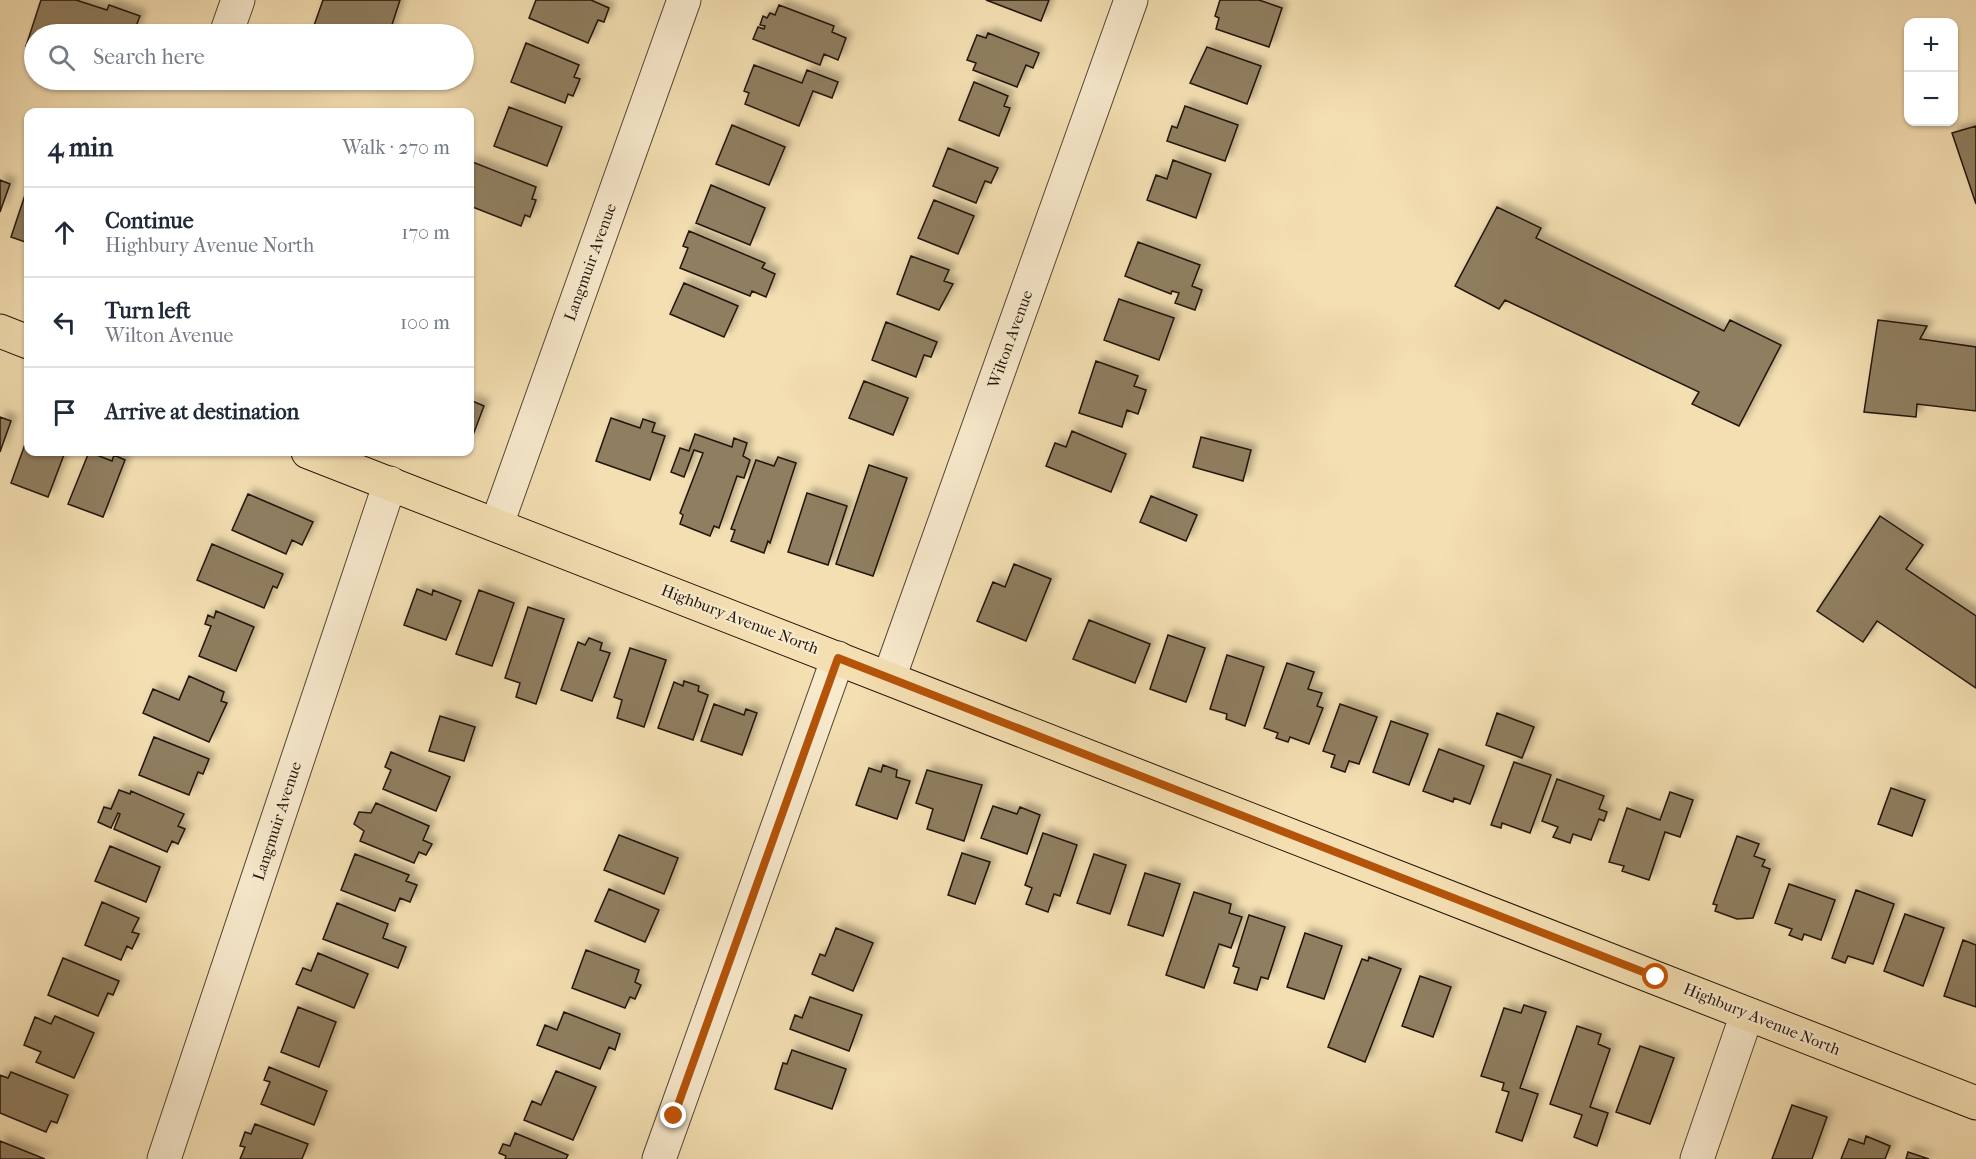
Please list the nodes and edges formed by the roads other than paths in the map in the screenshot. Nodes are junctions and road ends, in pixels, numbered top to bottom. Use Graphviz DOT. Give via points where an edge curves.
graph roads {
  1 [pos="238,0"];
  2 [pos="684,0"];
  3 [pos="1131,0"];
  4 [pos="230,24"];
  5 [pos="0,331"];
  6 [pos="24,340"];
  7 [pos="319,456"];
  8 [pos="390,483"];
  9 [pos="497,524"];
  10 [pos="838,658"];
  11 [pos="889,678"];
  12 [pos="1747,1014"];
  13 [pos="1976,1103"];
  14 [pos="164,1159"];
  15 [pos="659,1159"];
  16 [pos="1697,1159"];
  1 -- 4 [label="street"];
  2 -- 9 [label="street, Langmuir Avenue"];
  3 -- 11 [label="street, Wilton Avenue"];
  5 -- 6 [label="main road"];
  7 -- 8 [label="main road, Highbury Avenue North"];
  8 -- 9 [label="main road, Highbury Avenue North"];
  8 -- 14 [label="street, Langmuir Avenue"];
  9 -- 10 [label="main road, Highbury Avenue North"];
  10 -- 11 [label="main road, Highbury Avenue North"];
  10 -- 15 [label="street"];
  11 -- 12 [label="main road, Highbury Avenue North"];
  12 -- 13 [label="main road, Highbury Avenue North"];
  12 -- 16 [label="street"];
}
